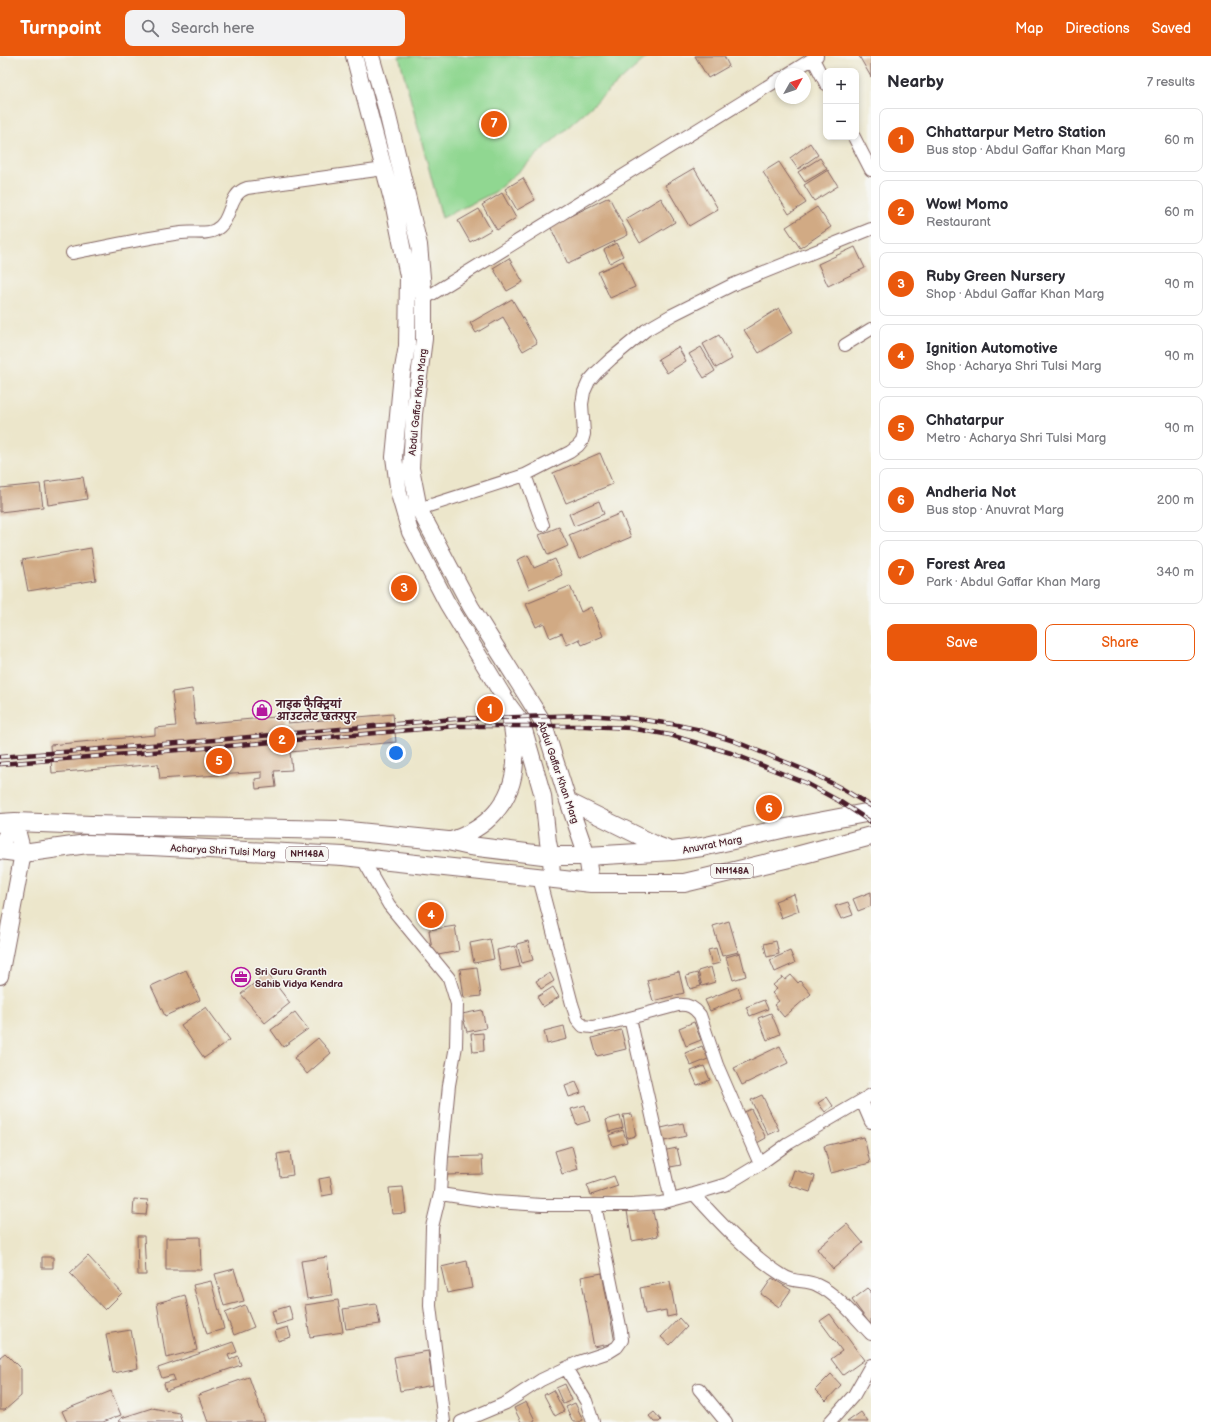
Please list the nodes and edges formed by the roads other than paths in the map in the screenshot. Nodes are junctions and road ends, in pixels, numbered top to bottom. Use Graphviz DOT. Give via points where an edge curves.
graph roads {
  1 [pos="354,56"];
  2 [pos="371,56"];
  3 [pos="815,57"];
  4 [pos="798,68"];
  5 [pos="823,77"];
  6 [pos="775,82"];
  7 [pos="856,140"];
  8 [pos="384,169"];
  9 [pos="871,170"];
  10 [pos="871,229"];
  11 [pos="72,253"];
  12 [pos="424,299"];
  13 [pos="871,329"];
  14 [pos="845,345"];
  15 [pos="525,475"];
  16 [pos="419,509"];
  17 [pos="543,525"];
  18 [pos="508,704"];
  19 [pos="568,801"];
  20 [pos="871,812"];
  21 [pos="8,822"];
  22 [pos="871,836"];
  23 [pos="448,841"];
  24 [pos="0,845"];
  25 [pos="0,850"];
  26 [pos="673,851"];
  27 [pos="23,853"];
  28 [pos="551,856"];
  29 [pos="587,856"];
  30 [pos="362,858"];
  31 [pos="546,878"];
  32 [pos="591,883"];
  33 [pos="0,976"];
  34 [pos="630,1018"];
  35 [pos="867,1098"];
  36 [pos="871,1122"];
  37 [pos="760,1164"];
  38 [pos="440,1194"];
  39 [pos="694,1194"];
  40 [pos="672,1200"];
  41 [pos="595,1206"];
  42 [pos="871,1334"];
  43 [pos="871,1365"];
  44 [pos="566,1368"];
  45 [pos="699,1389"];
  46 [pos="838,1419"];
  47 [pos="444,1422"];
  48 [pos="461,1422"];
  49 [pos="593,1422"];
  50 [pos="726,1422"];
  1 -- 8 [label="main road, Abdul Gaffar Khan Marg"];
  2 -- 12 [label="main road, Abdul Gaffar Khan Marg" via="386,104 420,245"];
  3 -- 4 [label="street"];
  3 -- 5 [label="street"];
  6 -- 12 [label="street"];
  7 -- 9 [label="street"];
  8 -- 11 [label="street" via="241,190 235,196 222,225 215,231 184,232"];
  8 -- 18 [label="main road, Abdul Gaffar Khan Marg" via="408,276 407,346 394,457 399,494 410,532 447,602"];
  10 -- 15 [label="street" via="732,285 646,330 611,359 589,382 582,404 584,434 578,446"];
  12 -- 16 [label="main road, Abdul Gaffar Khan Marg" via="424,339 414,414 411,468"];
  13 -- 14 [label="street"];
  15 -- 16 [label="street"];
  15 -- 17 [label="street"];
  16 -- 19 [label="main road, Abdul Gaffar Khan Marg" via="471,607 544,722"];
  18 -- 23 [label="main road" via="515,762 511,786 506,797 482,826"];
  18 -- 28 [label="main road, Abdul Gaffar Khan Marg" via="522,723 544,796"];
  19 -- 26 [label="main road"];
  19 -- 29 [label="main road, Abdul Gaffar Khan Marg"];
  20 -- 26 [label="highway, Anuvrat Marg"];
  21 -- 23 [label="highway, Acharya Shri Tulsi Marg" via="338,830"];
  21 -- 24 [label="main road"];
  21 -- 27 [label="main road"];
  22 -- 32 [label="highway, NH148A" via="684,883"];
  23 -- 28 [label="highway, Acharya Shri Tulsi Marg"];
  25 -- 27 [label="highway, NH148A"];
  26 -- 29 [label="highway, Anuvrat Marg"];
  27 -- 30 [label="highway, Acharya Shri Tulsi Marg / NH148A" via="87,844"];
  27 -- 33 [label="main road"];
  28 -- 29 [label="highway, Anuvrat Marg"];
  28 -- 31 [label="main road, Abdul Gaffar Khan Marg"];
  29 -- 32 [label="main road, Abdul Gaffar Khan Marg"];
  30 -- 31 [label="highway, Acharya Shri Tulsi Marg / NH148A"];
  30 -- 38 [label="street" via="389,904 449,978 457,1004 456,1046 449,1085"];
  31 -- 32 [label="highway, Acharya Shri Tulsi Marg / NH148A"];
  31 -- 34 [label="street" via="577,1019 583,1026 592,1027"];
  34 -- 37 [label="street" via="678,1004 686,1004 695,1009 700,1015"];
  34 -- 40 [label="street"];
  35 -- 36 [label="street"];
  35 -- 37 [label="street" via="790,1143"];
  37 -- 39 [label="street" via="727,1184"];
  38 -- 41 [label="street" via="494,1202"];
  38 -- 47 [label="street" via="432,1227 430,1306"];
  39 -- 40 [label="street"];
  39 -- 42 [label="street" via="726,1228 771,1268 790,1280 819,1286 842,1303"];
  40 -- 41 [label="street" via="661,1203"];
  41 -- 44 [label="street" via="622,1340 618,1347 609,1352"];
  43 -- 46 [label="street"];
  44 -- 48 [label="street" via="541,1380 506,1403"];
  44 -- 49 [label="street" via="586,1401"];
  45 -- 50 [label="street"];
}
